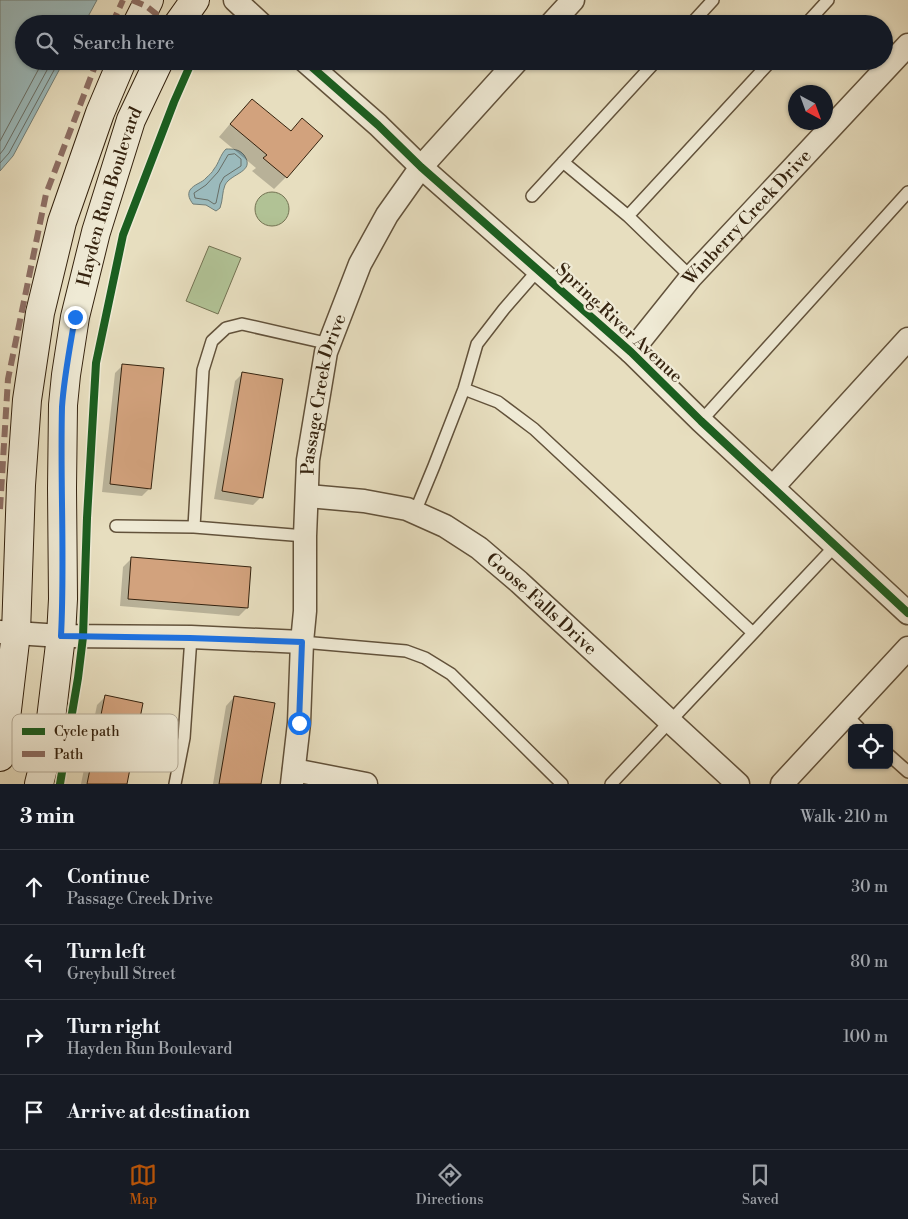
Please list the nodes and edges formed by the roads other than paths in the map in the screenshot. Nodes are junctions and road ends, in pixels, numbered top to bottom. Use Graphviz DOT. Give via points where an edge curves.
graph roads {
  1 [pos="149,0"];
  2 [pos="195,0"];
  3 [pos="235,0"];
  4 [pos="573,0"];
  5 [pos="712,0"];
  6 [pos="828,0"];
  7 [pos="141,15"];
  8 [pos="184,15"];
  9 [pos="252,15"];
  10 [pos="559,15"];
  11 [pos="699,15"];
  12 [pos="814,15"];
  13 [pos="908,45"];
  14 [pos="893,61"];
  15 [pos="118,70"];
  16 [pos="155,70"];
  17 [pos="315,70"];
  18 [pos="509,70"];
  19 [pos="648,70"];
  20 [pos="763,70"];
  21 [pos="885,70"];
  22 [pos="564,162"];
  23 [pos="421,167"];
  24 [pos="908,192"];
  25 [pos="532,196"];
  26 [pos="628,216"];
  27 [pos="538,270"];
  28 [pos="692,277"];
  29 [pos="908,339"];
  30 [pos="330,344"];
  31 [pos="631,352"];
  32 [pos="464,389"];
  33 [pos="701,420"];
  34 [pos="772,488"];
  35 [pos="308,496"];
  36 [pos="415,512"];
  37 [pos="116,526"];
  38 [pos="194,527"];
  39 [pos="306,536"];
  40 [pos="835,546"];
  41 [pos="908,613"];
  42 [pos="8,632"];
  43 [pos="753,633"];
  44 [pos="61,636"];
  45 [pos="190,638"];
  46 [pos="302,642"];
  47 [pos="908,648"];
  48 [pos="52,714"];
  49 [pos="670,721"];
  50 [pos="853,722"];
  51 [pos="0,757"];
  52 [pos="893,759"];
  53 [pos="178,769"];
  54 [pos="908,772"];
  55 [pos="293,777"];
  56 [pos="366,784"];
  57 [pos="562,784"];
  58 [pos="611,784"];
  59 [pos="738,784"];
  60 [pos="782,784"];
  1 -- 7 [label="main road"];
  2 -- 8 [label="main road"];
  3 -- 9 [label="street"];
  4 -- 10 [label="street"];
  5 -- 11 [label="lane"];
  6 -- 12 [label="lane"];
  13 -- 14 [label="street, Winberry Creek Drive"];
  15 -- 42 [label="main road, Hayden Run Boulevard" via="62,222 40,313 26,410"];
  16 -- 44 [label="main road, Hayden Run Boulevard" via="131,120 96,232 75,317 62,406"];
  17 -- 23 [label="street, Spring River Avenue"];
  18 -- 23 [label="street, Passage Creek Drive"];
  19 -- 22 [label="lane"];
  20 -- 26 [label="lane"];
  21 -- 28 [label="street, Winberry Creek Drive"];
  22 -- 25 [label="lane"];
  22 -- 26 [label="lane"];
  23 -- 27 [label="street, Spring River Avenue"];
  23 -- 30 [label="street, Passage Creek Drive" via="387,215 360,264"];
  24 -- 33 [label="lane"];
  26 -- 28 [label="lane"];
  27 -- 31 [label="street, Spring River Avenue"];
  27 -- 32 [label="lane" via="477,344"];
  28 -- 31 [label="street, Winberry Creek Drive"];
  29 -- 34 [label="street"];
  30 -- 35 [label="street, Passage Creek Drive" via="308,460"];
  30 -- 38 [label="lane" via="242,324 226,328 212,341 203,370"];
  31 -- 33 [label="street, Spring River Avenue"];
  32 -- 36 [label="lane"];
  32 -- 43 [label="lane" via="498,402 534,429"];
  33 -- 34 [label="street, Spring River Avenue"];
  34 -- 40 [label="street, Spring River Avenue"];
  35 -- 36 [label="street, Goose Falls Drive" via="364,501"];
  35 -- 39 [label="street, Passage Creek Drive"];
  36 -- 49 [label="street, Goose Falls Drive" via="445,526 479,548"];
  37 -- 38 [label="lane"];
  38 -- 39 [label="lane"];
  39 -- 46 [label="street, Passage Creek Drive"];
  40 -- 41 [label="street, Spring River Avenue"];
  40 -- 43 [label="lane"];
  42 -- 44 [label="street"];
  42 -- 51 [label="main road, Hayden Run Boulevard"];
  43 -- 49 [label="lane"];
  44 -- 45 [label="street"];
  44 -- 48 [label="main road, Hayden Run Boulevard"];
  45 -- 46 [label="street"];
  45 -- 53 [label="lane" via="184,738"];
  46 -- 55 [label="street, Passage Creek Drive"];
  46 -- 57 [label="lane" via="406,651 425,658 451,674"];
  47 -- 50 [label="street"];
  49 -- 58 [label="lane"];
  49 -- 59 [label="street, Goose Falls Drive"];
  50 -- 60 [label="street"];
  52 -- 54 [label="lane"];
  55 -- 56 [label="street"];
}
